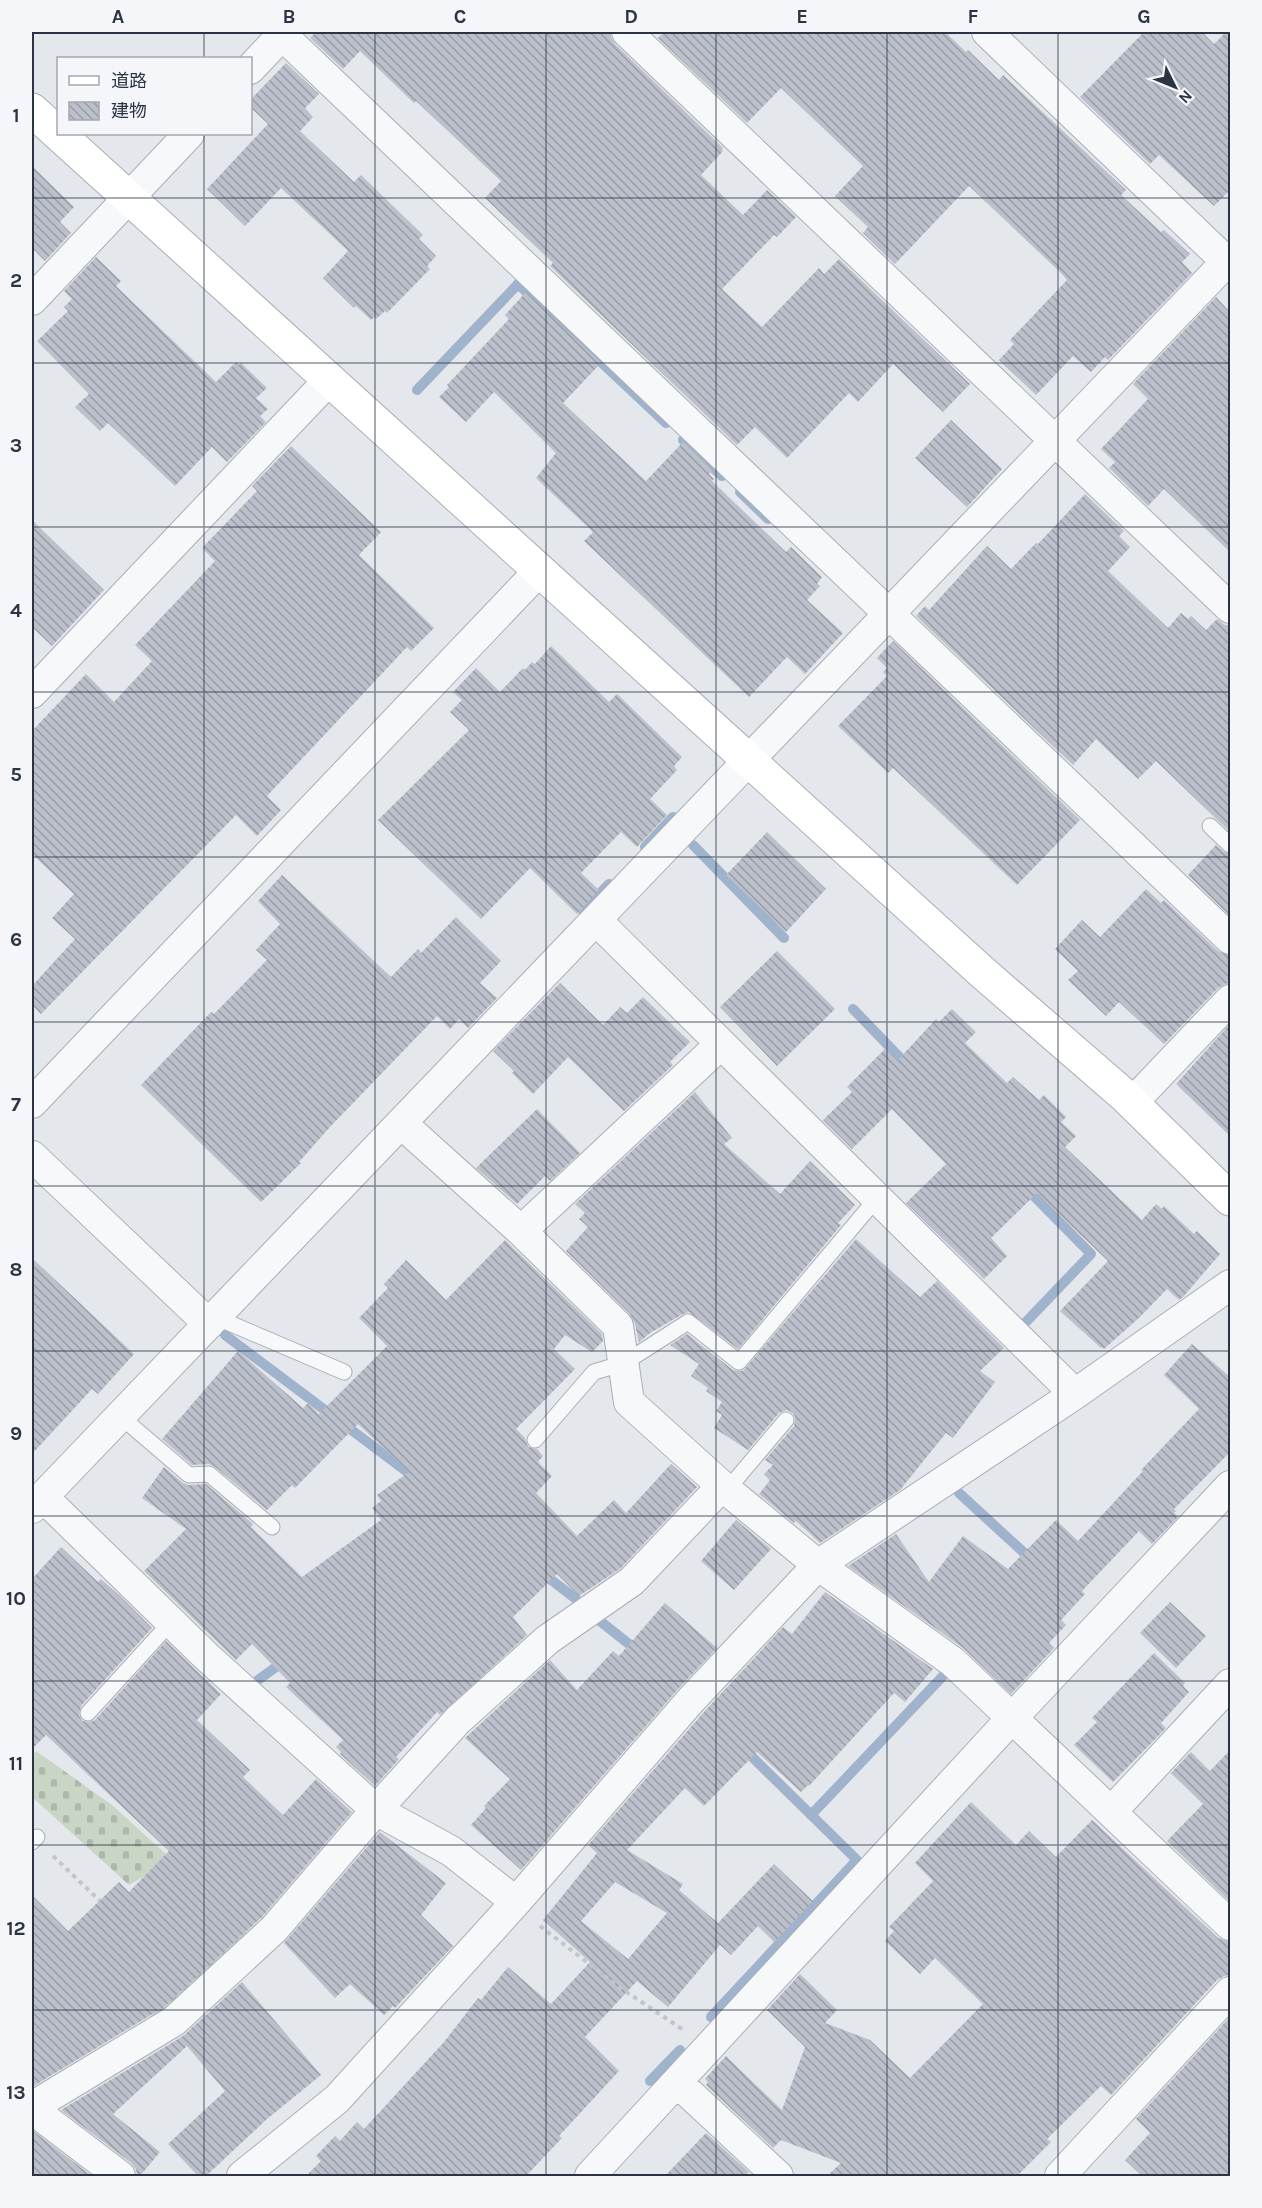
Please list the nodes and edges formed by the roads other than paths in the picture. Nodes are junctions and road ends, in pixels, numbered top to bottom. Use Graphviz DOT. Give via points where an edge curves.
graph roads {
  1 [pos="627,32"];
  2 [pos="987,32"];
  3 [pos="284,33"];
  4 [pos="252,67"];
  5 [pos="32,110"];
  6 [pos="57,132"];
  7 [pos="60,135"];
  8 [pos="188,135"];
  9 [pos="129,197"];
  10 [pos="1229,261"];
  11 [pos="32,300"];
  12 [pos="329,380"];
  13 [pos="1056,441"];
  14 [pos="539,571"];
  15 [pos="1230,608"];
  16 [pos="890,614"];
  17 [pos="32,693"];
  18 [pos="749,761"];
  19 [pos="1210,826"];
  20 [pos="1230,845"];
  21 [pos="596,920"];
  22 [pos="1230,939"];
  23 [pos="1230,1000"];
  24 [pos="721,1044"];
  25 [pos="32,1102"];
  26 [pos="1132,1103"];
  27 [pos="401,1123"];
  28 [pos="32,1156"];
  29 [pos="877,1198"];
  30 [pos="1230,1199"];
  31 [pos="521,1232"];
  32 [pos="1230,1286"];
  33 [pos="212,1321"];
  34 [pos="624,1364"];
  35 [pos="344,1372"];
  36 [pos="1075,1394"];
  37 [pos="120,1416"];
  38 [pos="786,1420"];
  39 [pos="535,1440"];
  40 [pos="1230,1486"];
  41 [pos="725,1488"];
  42 [pos="37,1503"];
  43 [pos="272,1527"];
  44 [pos="818,1565"];
  45 [pos="171,1622"];
  46 [pos="1230,1684"];
  47 [pos="88,1713"];
  48 [pos="1012,1718"];
  49 [pos="376,1810"];
  50 [pos="1111,1812"];
  51 [pos="515,1903"];
  52 [pos="1230,1925"];
  53 [pos="1230,1992"];
  54 [pos="678,2083"];
  55 [pos="32,2108"];
  56 [pos="120,2176"];
  57 [pos="242,2176"];
  58 [pos="590,2176"];
  59 [pos="778,2176"];
  60 [pos="1060,2176"];
  1 -- 13 [label="street"];
  2 -- 10 [label="street"];
  3 -- 4 [label="street"];
  3 -- 16 [label="street"];
  5 -- 6 [label="street"];
  7 -- 9 [label="street"];
  8 -- 9 [label="street"];
  9 -- 11 [label="street"];
  9 -- 12 [label="street"];
  10 -- 13 [label="street"];
  12 -- 14 [label="street"];
  12 -- 17 [label="street"];
  13 -- 15 [label="street"];
  13 -- 16 [label="street"];
  14 -- 18 [label="street"];
  14 -- 25 [label="street"];
  16 -- 18 [label="street"];
  16 -- 22 [label="street"];
  18 -- 21 [label="street"];
  18 -- 26 [label="street"];
  19 -- 20 [label="lane"];
  21 -- 24 [label="street"];
  21 -- 27 [label="street"];
  23 -- 26 [label="street"];
  24 -- 29 [label="street"];
  24 -- 31 [label="street"];
  26 -- 30 [label="street"];
  27 -- 31 [label="street"];
  27 -- 33 [label="street"];
  28 -- 33 [label="street"];
  29 -- 34 [label="lane" via="739,1362 688,1322"];
  29 -- 36 [label="street"];
  31 -- 34 [label="street" via="618,1326"];
  32 -- 36 [label="street"];
  33 -- 35 [label="lane"];
  33 -- 37 [label="street"];
  34 -- 39 [label="lane" via="594,1372"];
  34 -- 41 [label="street" via="629,1402"];
  36 -- 44 [label="street"];
  37 -- 42 [label="street"];
  37 -- 43 [label="lane" via="189,1475 209,1474"];
  38 -- 41 [label="lane"];
  40 -- 48 [label="street"];
  41 -- 44 [label="street"];
  41 -- 49 [label="street" via="633,1581 547,1640 458,1720"];
  42 -- 45 [label="street"];
  44 -- 48 [label="street" via="953,1662"];
  44 -- 51 [label="street" via="691,1700"];
  45 -- 47 [label="lane"];
  45 -- 49 [label="street"];
  46 -- 50 [label="street"];
  48 -- 50 [label="street"];
  48 -- 54 [label="street"];
  49 -- 51 [label="street" via="451,1851"];
  49 -- 55 [label="street" via="274,1929 174,2021"];
  50 -- 52 [label="street"];
  51 -- 57 [label="street" via="337,2099"];
  53 -- 60 [label="street"];
  54 -- 58 [label="street"];
  54 -- 59 [label="street"];
  55 -- 56 [label="street"];
}
